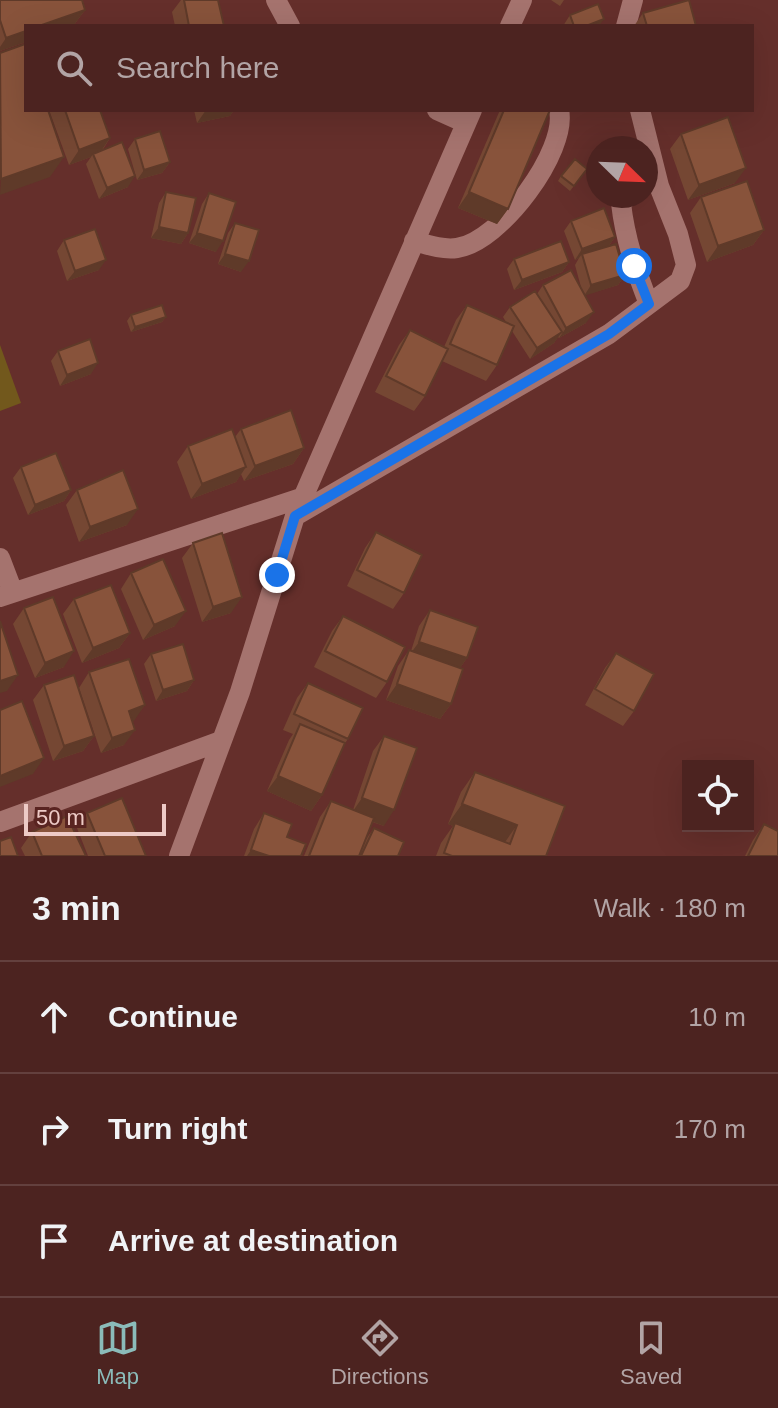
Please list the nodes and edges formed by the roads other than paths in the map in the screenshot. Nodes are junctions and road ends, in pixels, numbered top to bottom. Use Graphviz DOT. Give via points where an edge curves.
graph roads {
  1 [pos="276,0"];
  2 [pos="522,0"];
  3 [pos="633,0"];
  4 [pos="289,24"];
  5 [pos="511,24"];
  6 [pos="627,24"];
  7 [pos="448,112"];
  8 [pos="559,112"];
  9 [pos="640,112"];
  10 [pos="469,116"];
  11 [pos="644,136"];
  12 [pos="658,198"];
  13 [pos="622,208"];
  14 [pos="414,241"];
  15 [pos="649,304"];
  16 [pos="304,497"];
  17 [pos="295,516"];
  18 [pos="0,558"];
  19 [pos="6,595"];
  20 [pos="221,741"];
  21 [pos="0,822"];
  22 [pos="179,856"];
  1 -- 4 [label="street"];
  2 -- 5 [label="street"];
  3 -- 6 [label="street"];
  7 -- 10 [label="street"];
  8 -- 14 [label="street" via="546,162 516,209 490,234 459,248"];
  9 -- 11 [label="street"];
  10 -- 14 [label="street"];
  12 -- 15 [label="street" via="678,234 686,265 680,281"];
  13 -- 15 [label="street"];
  14 -- 16 [label="street"];
  15 -- 17 [label="street" via="609,334"];
  16 -- 17 [label="street"];
  16 -- 19 [label="street"];
  17 -- 20 [label="street"];
  18 -- 19 [label="street"];
  20 -- 21 [label="street"];
  20 -- 22 [label="street"];
}
